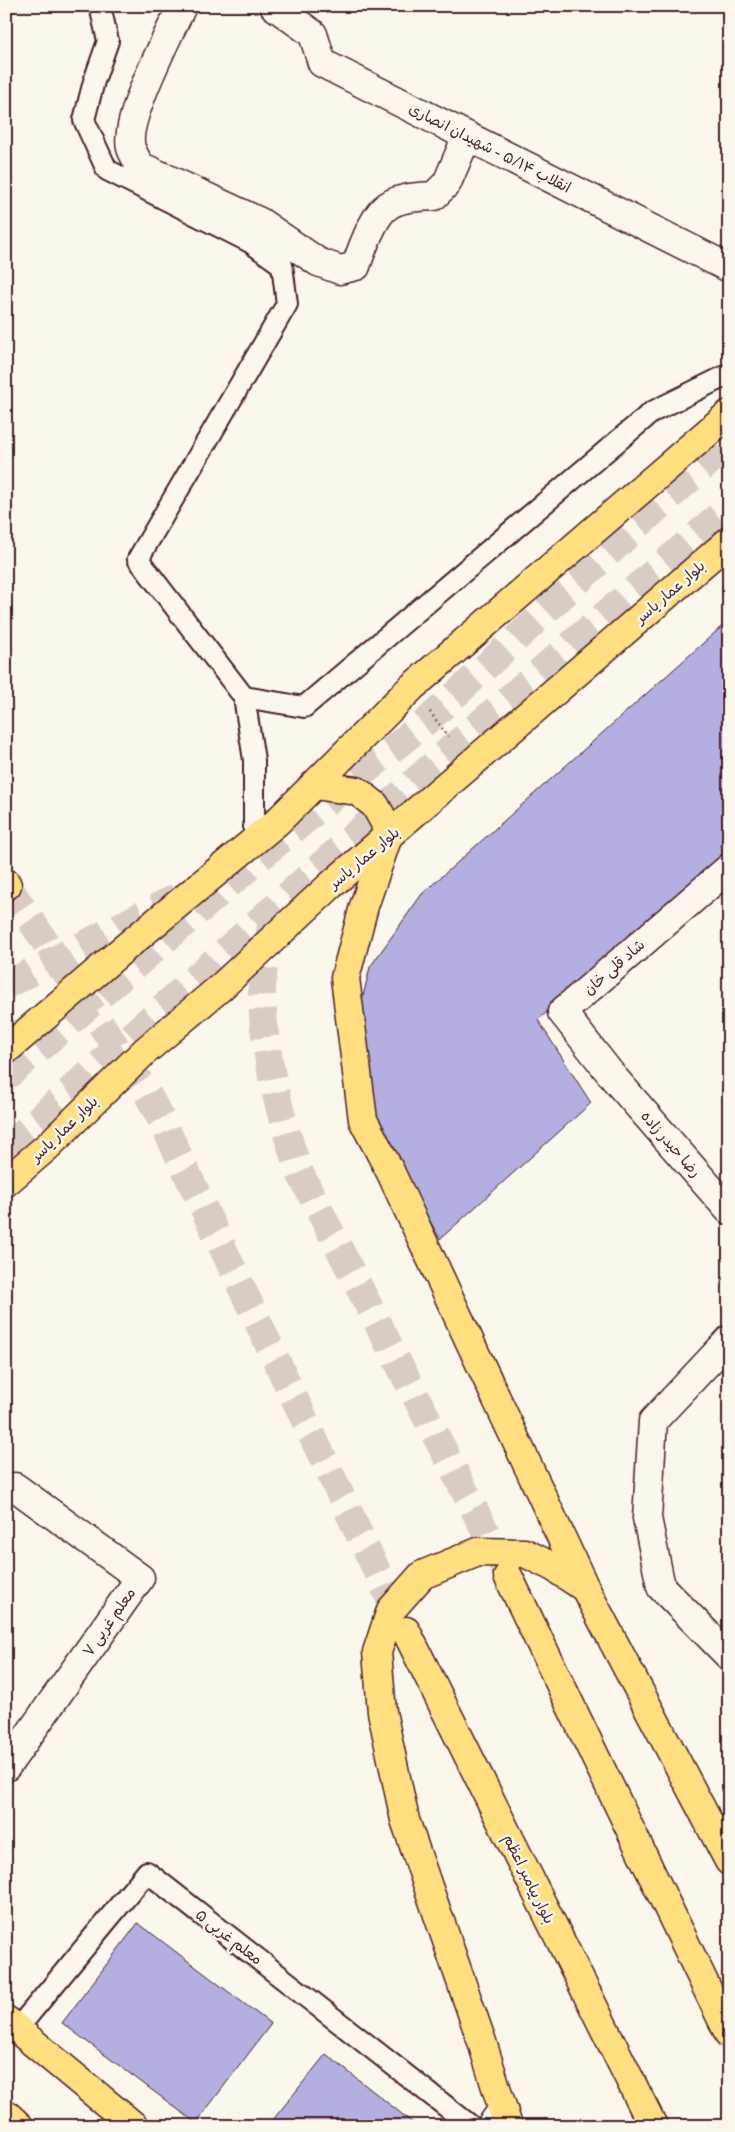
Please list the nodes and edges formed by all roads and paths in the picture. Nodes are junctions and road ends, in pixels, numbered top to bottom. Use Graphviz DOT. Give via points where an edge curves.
graph roads {
  1 [pos="100,6"];
  2 [pos="182,6"];
  3 [pos="274,6"];
  4 [pos="467,136"];
  5 [pos="729,268"];
  6 [pos="729,374"];
  7 [pos="729,414"];
  8 [pos="729,541"];
  9 [pos="412,687"];
  10 [pos="244,697"];
  11 [pos="470,766"];
  12 [pos="314,785"];
  13 [pos="387,839"];
  14 [pos="254,840"];
  15 [pos="729,868"];
  16 [pos="6,1050"];
  17 [pos="614,1078"];
  18 [pos="48,1146"];
  19 [pos="6,1182"];
  20 [pos="6,1196"];
  21 [pos="729,1210"];
  22 [pos="729,1340"];
  23 [pos="15,1487"];
  24 [pos="508,1576"];
  25 [pos="585,1588"];
  26 [pos="406,1631"];
  27 [pos="729,1656"];
  28 [pos="6,1767"];
  29 [pos="729,1861"];
  30 [pos="12,2024"];
  31 [pos="729,2034"];
  32 [pos="6,2114"];
  33 [pos="500,2120"];
  34 [pos="19,2126"];
  35 [pos="134,2126"];
  36 [pos="471,2126"];
  37 [pos="653,2126"];
  1 -- 10 [label="lane" via="108,41 84,120 107,170 250,242 282,264 287,304 138,559"];
  2 -- 4 [label="street" via="151,72 133,124 130,147 140,166 260,222 318,262 340,270 356,266 384,208 408,198 434,196 447,183"];
  3 -- 4 [label="street, انقلاب ۵/۱۴ - شهیدان انصاری" via="313,34 322,63"];
  4 -- 5 [label="street, انقلاب ۵/۱۴ - شهیدان انصاری"];
  6 -- 10 [label="lane" via="652,412 304,707"];
  7 -- 9 [label="main road"];
  8 -- 11 [label="main road, بلوار عمار یاسر"];
  9 -- 11 [label="path"];
  9 -- 12 [label="main road"];
  10 -- 14 [label="lane" via="254,760"];
  11 -- 13 [label="main road, بلوار عمار یاسر"];
  12 -- 13 [label="main road" via="357,791 375,805 385,823"];
  12 -- 14 [label="main road"];
  13 -- 18 [label="main road, بلوار عمار یاسر" via="145,1051"];
  13 -- 25 [label="main road" via="364,906 345,978 363,1120 390,1171"];
  14 -- 16 [label="main road"];
  15 -- 17 [label="street, شاد قلی خان" via="562,1012"];
  17 -- 21 [label="street, رضا حیدر زاده"];
  18 -- 19 [label="main road, بلوار عمار یاسر"];
  18 -- 20 [label="main road"];
  22 -- 27 [label="street" via="654,1421 647,1518 662,1587"];
  23 -- 28 [label="street, معلم غربی ۷" via="140,1578"];
  24 -- 31 [label="main road"];
  25 -- 29 [label="main road"];
  25 -- 33 [label="main road" via="525,1553 478,1552 422,1575 390,1610 377,1652 382,1712 405,1820"];
  26 -- 37 [label="main road, بلوار پیامبر اعظم"];
  30 -- 35 [label="main road"];
  30 -- 36 [label="lane, معلم غربی ۵" via="147,1872"];
  32 -- 34 [label="main road"];
}
